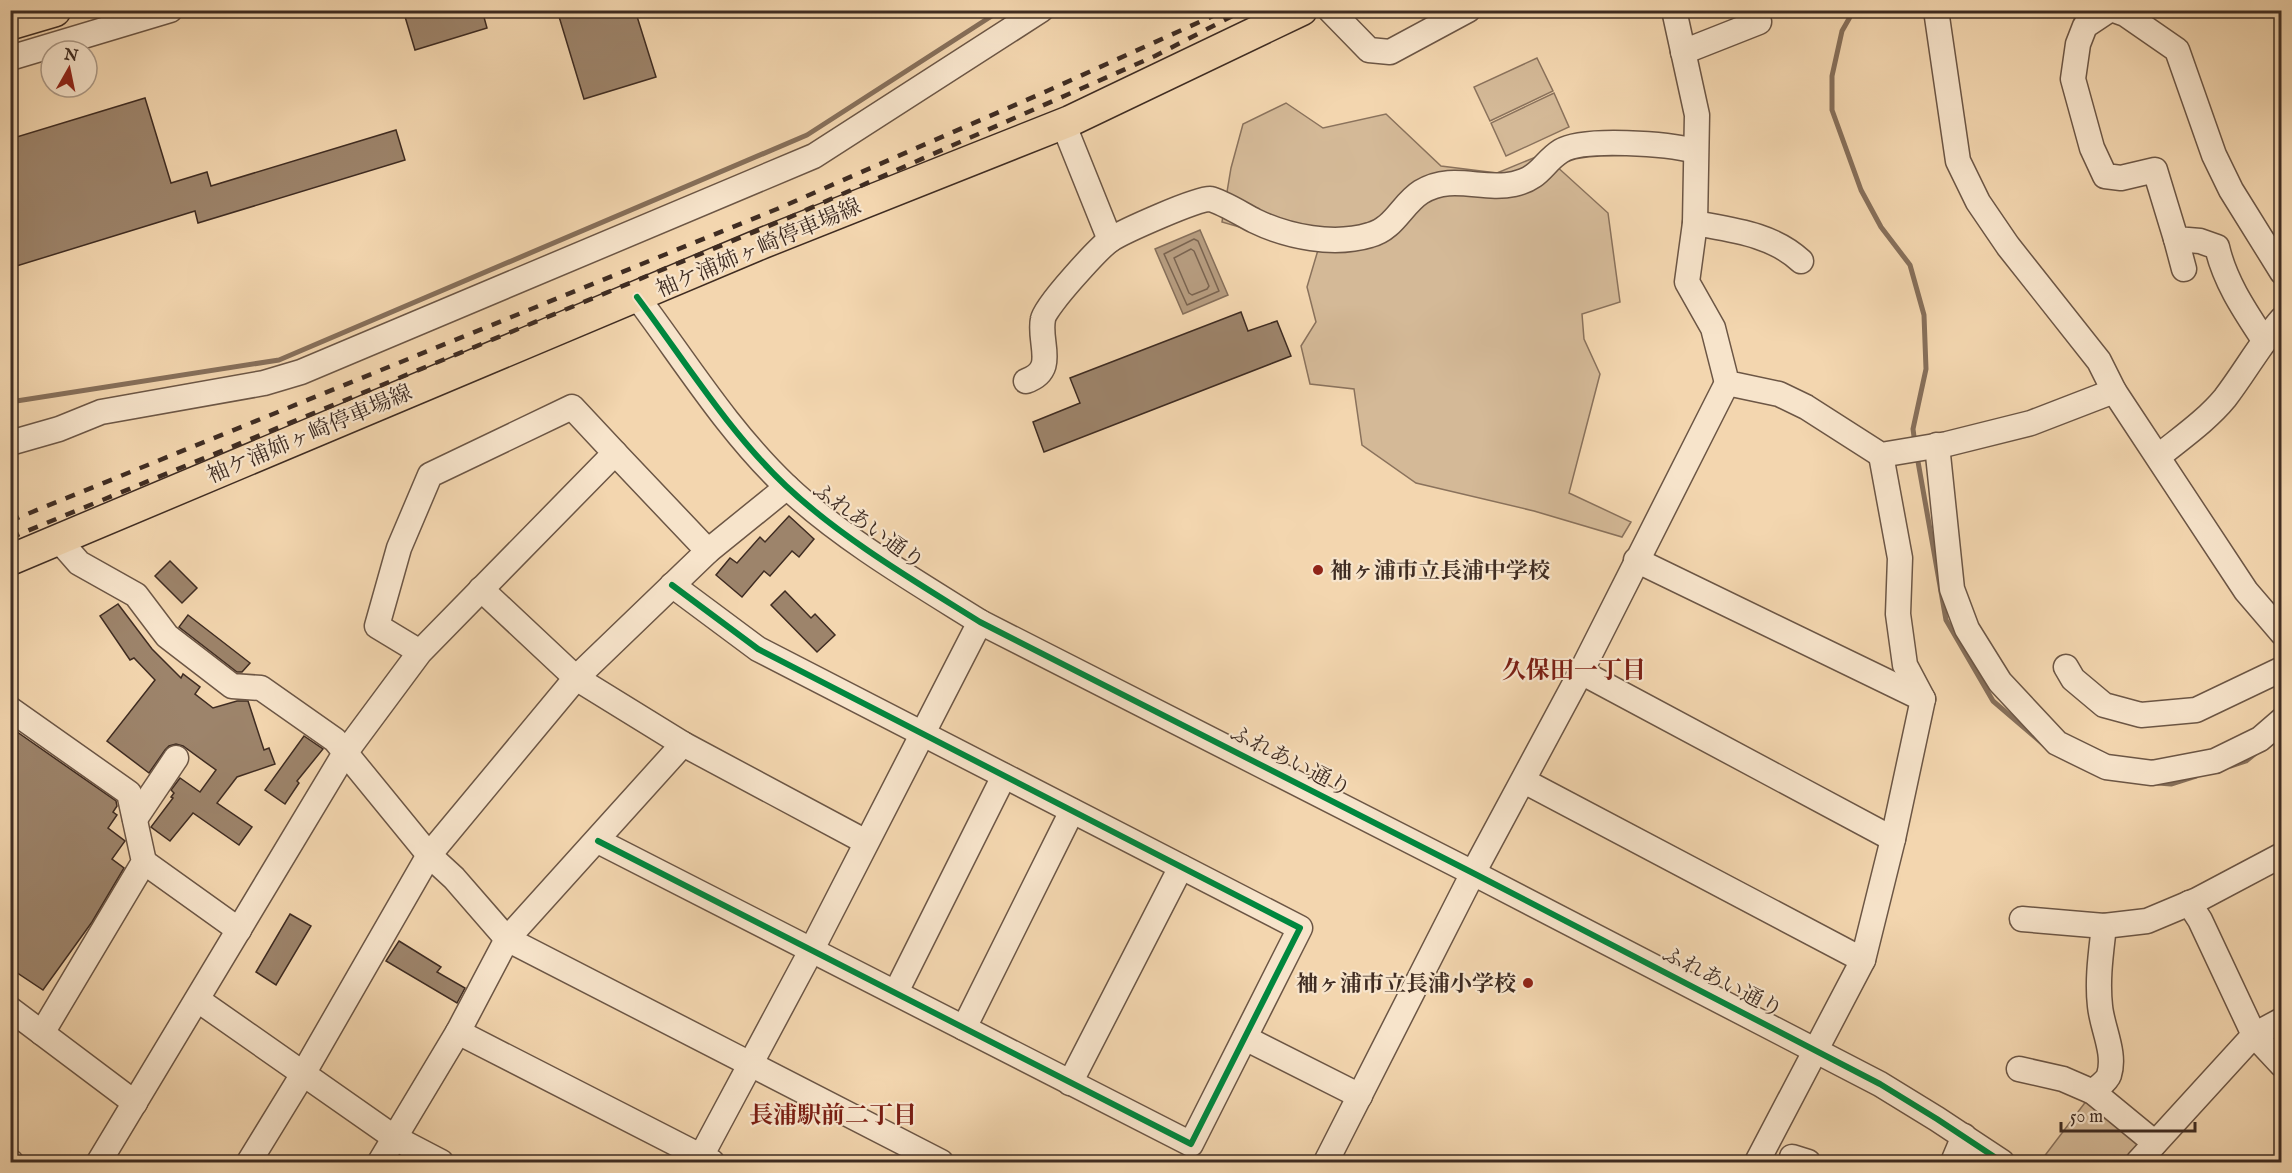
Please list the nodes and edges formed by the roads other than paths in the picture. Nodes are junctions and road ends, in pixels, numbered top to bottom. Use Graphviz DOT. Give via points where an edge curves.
graph roads {
  1 [pos="54,10"];
  2 [pos="170,10"];
  3 [pos="1041,10"];
  4 [pos="1302,10"];
  5 [pos="1330,10"];
  6 [pos="1468,10"];
  7 [pos="1674,10"];
  8 [pos="1936,10"];
  9 [pos="2109,10"];
  10 [pos="2114,10"];
  11 [pos="1759,22"];
  12 [pos="10,23"];
  13 [pos="1683,52"];
  14 [pos="10,58"];
  15 [pos="1063,123"];
  16 [pos="1695,151"];
  17 [pos="1695,223"];
  18 [pos="2176,239"];
  19 [pos="1110,240"];
  20 [pos="1801,261"];
  21 [pos="2184,269"];
  22 [pos="2282,272"];
  23 [pos="637,297"];
  24 [pos="2282,319"];
  25 [pos="2264,340"];
  26 [pos="1026,381"];
  27 [pos="1727,384"];
  28 [pos="2114,391"];
  29 [pos="10,443"];
  30 [pos="1937,445"];
  31 [pos="615,453"];
  32 [pos="1881,455"];
  33 [pos="2159,456"];
  34 [pos="787,487"];
  35 [pos="58,539"];
  36 [pos="708,552"];
  37 [pos="10,560"];
  38 [pos="1636,560"];
  39 [pos="672,585"];
  40 [pos="482,589"];
  41 [pos="980,622"];
  42 [pos="2281,633"];
  43 [pos="420,652"];
  44 [pos="2067,667"];
  45 [pos="2282,669"];
  46 [pos="1581,672"];
  47 [pos="576,678"];
  48 [pos="1923,699"];
  49 [pos="10,709"];
  50 [pos="2282,720"];
  51 [pos="921,734"];
  52 [pos="682,744"];
  53 [pos="345,753"];
  54 [pos="176,758"];
  55 [pos="1004,776"];
  56 [pos="1524,781"];
  57 [pos="1072,811"];
  58 [pos="135,819"];
  59 [pos="1893,839"];
  60 [pos="598,841"];
  61 [pos="866,842"];
  62 [pos="429,855"];
  63 [pos="2281,856"];
  64 [pos="144,862"];
  65 [pos="1181,867"];
  66 [pos="1473,873"];
  67 [pos="2189,903"];
  68 [pos="2022,919"];
  69 [pos="2104,926"];
  70 [pos="239,930"];
  71 [pos="507,939"];
  72 [pos="811,951"];
  73 [pos="1863,960"];
  74 [pos="896,992"];
  75 [pos="198,1000"];
  76 [pos="10,1009"];
  77 [pos="2282,1020"];
  78 [pos="964,1028"];
  79 [pos="458,1032"];
  80 [pos="42,1034"];
  81 [pos="2254,1035"];
  82 [pos="1245,1038"];
  83 [pos="1815,1049"];
  84 [pos="752,1064"];
  85 [pos="2282,1065"];
  86 [pos="2019,1070"];
  87 [pos="303,1074"];
  88 [pos="1070,1083"];
  89 [pos="2093,1092"];
  90 [pos="1360,1096"];
  91 [pos="135,1103"];
  92 [pos="1964,1136"];
  93 [pos="395,1138"];
  94 [pos="2155,1143"];
  95 [pos="1990,1159"];
  96 [pos="704,1161"];
  97 [pos="99,1162"];
  98 [pos="249,1162"];
  99 [pos="380,1162"];
  100 [pos="441,1162"];
  101 [pos="941,1162"];
  102 [pos="1326,1162"];
  103 [pos="1757,1162"];
  104 [pos="1953,1162"];
  105 [pos="2138,1162"];
  1 -- 12 [label="highway"];
  2 -- 14 [label="street"];
  3 -- 29 [label="street" via="814,156 312,367 264,383 101,412"];
  4 -- 15 [label="main road, 袖ケ浦姉ヶ崎停車場線"];
  5 -- 6 [label="street" via="1369,50 1390,52"];
  7 -- 13 [label="street"];
  8 -- 28 [label="street" via="1958,161 1978,202 2099,361"];
  9 -- 18 [label="street" via="2085,26 2073,79 2092,148 2105,176 2121,178 2155,170"];
  10 -- 22 [label="street" via="2177,50 2230,190"];
  11 -- 13 [label="street"];
  13 -- 16 [label="street" via="1696,115"];
  15 -- 19 [label="street"];
  15 -- 23 [label="main road, 袖ケ浦姉ヶ崎停車場線"];
  16 -- 17 [label="street"];
  16 -- 19 [label="street" via="1675,146 1577,144 1560,151 1530,179 1489,186 1453,181 1421,192 1387,227 1348,239 1316,239 1264,225 1210,199 1194,201"];
  17 -- 20 [label="street" via="1756,235 1788,249"];
  17 -- 27 [label="street" via="1687,282 1713,328"];
  18 -- 21 [label="street"];
  18 -- 25 [label="street" via="2217,247 2236,297"];
  19 -- 26 [label="street" via="1043,317 1044,368 1037,377"];
  23 -- 34 [label="street, ふれあい通り" via="745,442"];
  23 -- 35 [label="main road, 袖ケ浦姉ヶ崎停車場線"];
  24 -- 25 [label="street"];
  25 -- 33 [label="street" via="2224,399"];
  27 -- 32 [label="street" via="1779,394"];
  27 -- 38 [label="street"];
  28 -- 30 [label="street" via="2031,423"];
  28 -- 33 [label="street"];
  30 -- 32 [label="street"];
  30 -- 50 [label="street" via="1952,590 1967,629 2000,682 2057,743 2106,767 2152,773 2215,760 2260,739"];
  31 -- 36 [label="street"];
  31 -- 40 [label="street"];
  31 -- 43 [label="street" via="572,407 430,475 399,548 376,626"];
  32 -- 48 [label="street" via="1900,558 1898,614 1905,665"];
  33 -- 42 [label="street" via="2246,591"];
  34 -- 36 [label="street"];
  34 -- 41 [label="street, ふれあい通り" via="879,557"];
  35 -- 37 [label="main road, 袖ケ浦姉ヶ崎停車場線"];
  35 -- 53 [label="street" via="79,563 136,595 167,636 232,686 261,688 335,740"];
  36 -- 39 [label="street"];
  38 -- 46 [label="street"];
  38 -- 48 [label="street"];
  39 -- 47 [label="street"];
  39 -- 51 [label="street" via="758,649"];
  40 -- 43 [label="street"];
  40 -- 47 [label="street"];
  41 -- 51 [label="street"];
  41 -- 66 [label="street, ふれあい通り"];
  42 -- 45 [label="street" via="2278,656"];
  43 -- 53 [label="street"];
  44 -- 45 [label="street" via="2073,679 2104,705 2141,715 2196,710"];
  46 -- 56 [label="street"];
  46 -- 59 [label="street"];
  47 -- 52 [label="street"];
  47 -- 62 [label="street"];
  48 -- 59 [label="street"];
  49 -- 58 [label="street" via="129,793"];
  51 -- 55 [label="street"];
  51 -- 61 [label="street"];
  52 -- 60 [label="street"];
  52 -- 61 [label="street"];
  53 -- 62 [label="street"];
  53 -- 70 [label="street"];
  54 -- 58 [label="street"];
  55 -- 57 [label="street"];
  55 -- 74 [label="street"];
  56 -- 66 [label="street"];
  56 -- 73 [label="street"];
  57 -- 65 [label="street"];
  57 -- 78 [label="street"];
  58 -- 64 [label="street"];
  59 -- 73 [label="street"];
  60 -- 71 [label="street"];
  60 -- 72 [label="street"];
  61 -- 72 [label="street"];
  62 -- 71 [label="street"];
  62 -- 87 [label="street"];
  63 -- 67 [label="street"];
  64 -- 70 [label="street"];
  64 -- 80 [label="street"];
  65 -- 82 [label="street" via="1300,928"];
  65 -- 88 [label="street"];
  66 -- 83 [label="street, ふれあい通り"];
  66 -- 90 [label="street"];
  67 -- 69 [label="street" via="2147,921"];
  67 -- 81 [label="street"];
  68 -- 69 [label="street"];
  69 -- 89 [label="street" via="2098,980 2110,1067 2109,1077"];
  70 -- 75 [label="street"];
  71 -- 79 [label="street"];
  71 -- 84 [label="street"];
  72 -- 74 [label="street"];
  72 -- 84 [label="street"];
  73 -- 83 [label="street"];
  74 -- 78 [label="street"];
  75 -- 87 [label="street"];
  75 -- 91 [label="street"];
  76 -- 80 [label="street"];
  77 -- 81 [label="street"];
  78 -- 88 [label="street"];
  79 -- 93 [label="street"];
  79 -- 96 [label="street"];
  80 -- 91 [label="street"];
  81 -- 85 [label="street"];
  81 -- 94 [label="street"];
  82 -- 88 [label="street" via="1191,1144"];
  82 -- 90 [label="street"];
  83 -- 92 [label="street, ふれあい通り"];
  83 -- 103 [label="street"];
  84 -- 96 [label="street"];
  84 -- 101 [label="street"];
  86 -- 89 [label="street" via="2063,1079"];
  87 -- 93 [label="street"];
  87 -- 98 [label="street"];
  89 -- 94 [label="street"];
  90 -- 102 [label="street"];
  91 -- 97 [label="street"];
  92 -- 95 [label="street, ふれあい通り"];
  92 -- 104 [label="street"];
  93 -- 99 [label="street"];
  93 -- 100 [label="street"];
  94 -- 105 [label="street"];
}
